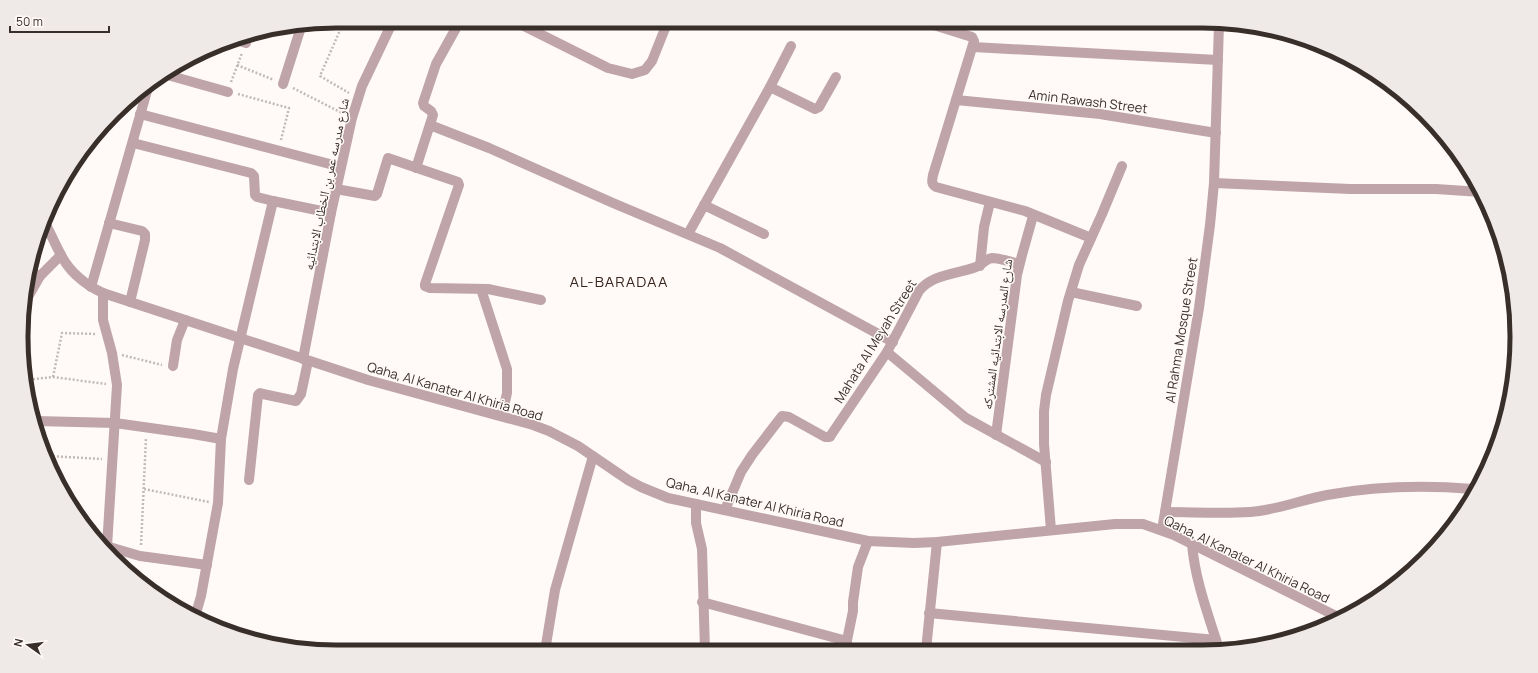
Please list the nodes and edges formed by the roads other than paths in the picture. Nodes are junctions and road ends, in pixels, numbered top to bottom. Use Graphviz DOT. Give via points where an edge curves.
graph roads {
  1 [pos="390,28"];
  2 [pos="456,28"];
  3 [pos="528,28"];
  4 [pos="665,28"];
  5 [pos="952,28"];
  6 [pos="1219,29"];
  7 [pos="300,31"];
  8 [pos="791,46"];
  9 [pos="973,47"];
  10 [pos="1218,60"];
  11 [pos="171,76"];
  12 [pos="836,77"];
  13 [pos="283,84"];
  14 [pos="770,87"];
  15 [pos="228,92"];
  16 [pos="146,95"];
  17 [pos="956,100"];
  18 [pos="140,114"];
  19 [pos="430,125"];
  20 [pos="1216,133"];
  21 [pos="133,143"];
  22 [pos="1122,166"];
  23 [pos="341,167"];
  24 [pos="416,168"];
  25 [pos="1214,183"];
  26 [pos="336,189"];
  27 [pos="1474,192"];
  28 [pos="274,201"];
  29 [pos="990,202"];
  30 [pos="704,205"];
  31 [pos="331,213"];
  32 [pos="1033,216"];
  33 [pos="109,223"];
  34 [pos="47,228"];
  35 [pos="688,234"];
  36 [pos="764,234"];
  37 [pos="1091,238"];
  38 [pos="61,256"];
  39 [pos="1019,264"];
  40 [pos="980,266"];
  41 [pos="35,274"];
  42 [pos="40,276"];
  43 [pos="91,287"];
  44 [pos="481,289"];
  45 [pos="32,290"];
  46 [pos="1071,292"];
  47 [pos="103,293"];
  48 [pos="541,300"];
  49 [pos="130,302"];
  50 [pos="1137,306"];
  51 [pos="185,320"];
  52 [pos="240,338"];
  53 [pos="893,342"];
  54 [pos="887,352"];
  55 [pos="306,360"];
  56 [pos="174,366"];
  57 [pos="502,416"];
  58 [pos="40,421"];
  59 [pos="115,422"];
  60 [pos="996,435"];
  61 [pos="221,439"];
  62 [pos="593,456"];
  63 [pos="1046,462"];
  64 [pos="250,480"];
  65 [pos="1470,489"];
  66 [pos="696,504"];
  67 [pos="725,510"];
  68 [pos="1165,512"];
  69 [pos="1051,530"];
  70 [pos="1162,530"];
  71 [pos="868,540"];
  72 [pos="937,542"];
  73 [pos="107,543"];
  74 [pos="1192,544"];
  75 [pos="112,548"];
  76 [pos="207,565"];
  77 [pos="702,602"];
  78 [pos="197,611"];
  79 [pos="930,613"];
  80 [pos="1334,615"];
  81 [pos="1213,644"];
  82 [pos="546,645"];
  83 [pos="705,645"];
  84 [pos="843,645"];
  85 [pos="846,645"];
  86 [pos="927,645"];
  87 [pos="1218,645"];
  1 -- 23 [label="street, شارع مدرسه عمر بن الخطاب الابتدائيه" via="358,98"];
  2 -- 19 [label="street" via="436,64 423,103 432,113"];
  3 -- 4 [label="street" via="608,68 632,74 645,70 652,61"];
  5 -- 9 [label="street" via="972,38"];
  6 -- 10 [label="street, Al Rahma Mosque Street"];
  7 -- 13 [label="street"];
  8 -- 14 [label="street"];
  9 -- 10 [label="street"];
  9 -- 17 [label="street"];
  10 -- 20 [label="street, Al Rahma Mosque Street"];
  11 -- 15 [label="street"];
  12 -- 14 [label="street" via="816,109"];
  14 -- 30 [label="street"];
  16 -- 18 [label="street"];
  17 -- 20 [label="street, Amin Rawash Street" via="1094,113"];
  17 -- 29 [label="street" via="931,182 936,187"];
  18 -- 21 [label="street"];
  18 -- 23 [label="street"];
  19 -- 24 [label="street"];
  19 -- 35 [label="street"];
  20 -- 25 [label="street, Al Rahma Mosque Street"];
  21 -- 28 [label="street" via="251,173 254,176 255,195"];
  21 -- 33 [label="street"];
  22 -- 37 [label="street"];
  23 -- 26 [label="street, شارع مدرسه عمر بن الخطاب الابتدائيه"];
  24 -- 26 [label="street" via="388,158 375,196"];
  24 -- 44 [label="street" via="458,182 459,185 426,286"];
  25 -- 27 [label="street"];
  25 -- 68 [label="street, Al Rahma Mosque Street" via="1200,301"];
  26 -- 31 [label="street, شارع مدرسه عمر بن الخطاب الابتدائيه"];
  28 -- 31 [label="street"];
  28 -- 52 [label="street"];
  29 -- 32 [label="street"];
  29 -- 40 [label="street" via="984,227"];
  30 -- 35 [label="street"];
  30 -- 36 [label="street"];
  31 -- 55 [label="street, شارع مدرسه عمر بن الخطاب الابتدائيه"];
  32 -- 37 [label="street"];
  32 -- 39 [label="street, شارع المدرسه الابتدائيه المشتركه"];
  33 -- 43 [label="street"];
  33 -- 49 [label="street" via="145,234"];
  34 -- 38 [label="street, Qaha, Al Kanater Al Khiria Road"];
  35 -- 53 [label="street" via="748,262"];
  37 -- 46 [label="street"];
  38 -- 42 [label="street"];
  38 -- 43 [label="street, Qaha, Al Kanater Al Khiria Road" via="71,271"];
  39 -- 40 [label="street, Mahata Al Meyah Street" via="993,258"];
  39 -- 60 [label="street, شارع المدرسه الابتدائيه المشتركه"];
  40 -- 53 [label="street, Mahata Al Meyah Street" via="933,279 923,286"];
  41 -- 42 [label="street"];
  42 -- 45 [label="street"];
  43 -- 47 [label="street, Qaha, Al Kanater Al Khiria Road"];
  44 -- 48 [label="street"];
  44 -- 57 [label="street" via="507,369 507,394"];
  46 -- 50 [label="street"];
  46 -- 63 [label="street" via="1046,395 1043,428"];
  47 -- 49 [label="street, Qaha, Al Kanater Al Khiria Road"];
  47 -- 59 [label="street" via="103,320 117,385"];
  49 -- 51 [label="street, Qaha, Al Kanater Al Khiria Road"];
  51 -- 52 [label="street, Qaha, Al Kanater Al Khiria Road"];
  51 -- 56 [label="street" via="177,340"];
  52 -- 55 [label="street, Qaha, Al Kanater Al Khiria Road"];
  52 -- 61 [label="street"];
  53 -- 54 [label="street, Mahata Al Meyah Street"];
  54 -- 60 [label="street" via="957,411"];
  54 -- 67 [label="street, Mahata Al Meyah Street" via="830,437 825,437 789,417 782,416 744,466"];
  55 -- 57 [label="street, Qaha, Al Kanater Al Khiria Road" via="420,395"];
  55 -- 64 [label="street, شارع مدرسه عمر بن الخطاب الابتدائيه" via="301,394 296,400 264,394 258,396"];
  57 -- 62 [label="street, Qaha, Al Kanater Al Khiria Road" via="549,431"];
  58 -- 59 [label="street"];
  59 -- 61 [label="street"];
  59 -- 73 [label="street"];
  60 -- 63 [label="street"];
  61 -- 76 [label="street" via="218,503"];
  62 -- 66 [label="street, Qaha, Al Kanater Al Khiria Road" via="641,487 668,498"];
  62 -- 82 [label="street" via="555,590"];
  63 -- 69 [label="street"];
  65 -- 68 [label="street" via="1438,486 1386,487 1326,495 1278,508 1250,512"];
  66 -- 67 [label="street, Qaha, Al Kanater Al Khiria Road"];
  66 -- 77 [label="street" via="696,523 702,549"];
  67 -- 71 [label="street, Qaha, Al Kanater Al Khiria Road"];
  68 -- 70 [label="street, Al Rahma Mosque Street"];
  69 -- 70 [label="street, Qaha, Al Kanater Al Khiria Road" via="1128,523 1143,524"];
  69 -- 72 [label="street, Qaha, Al Kanater Al Khiria Road"];
  70 -- 74 [label="street, Qaha, Al Kanater Al Khiria Road"];
  71 -- 72 [label="street, Qaha, Al Kanater Al Khiria Road"];
  71 -- 85 [label="street" via="858,567"];
  72 -- 79 [label="street"];
  74 -- 80 [label="street, Qaha, Al Kanater Al Khiria Road"];
  74 -- 87 [label="street" via="1199,587"];
  75 -- 76 [label="street" via="140,556"];
  76 -- 78 [label="street"];
  77 -- 83 [label="street"];
  77 -- 84 [label="street"];
  79 -- 81 [label="street"];
  79 -- 86 [label="street"];
}
